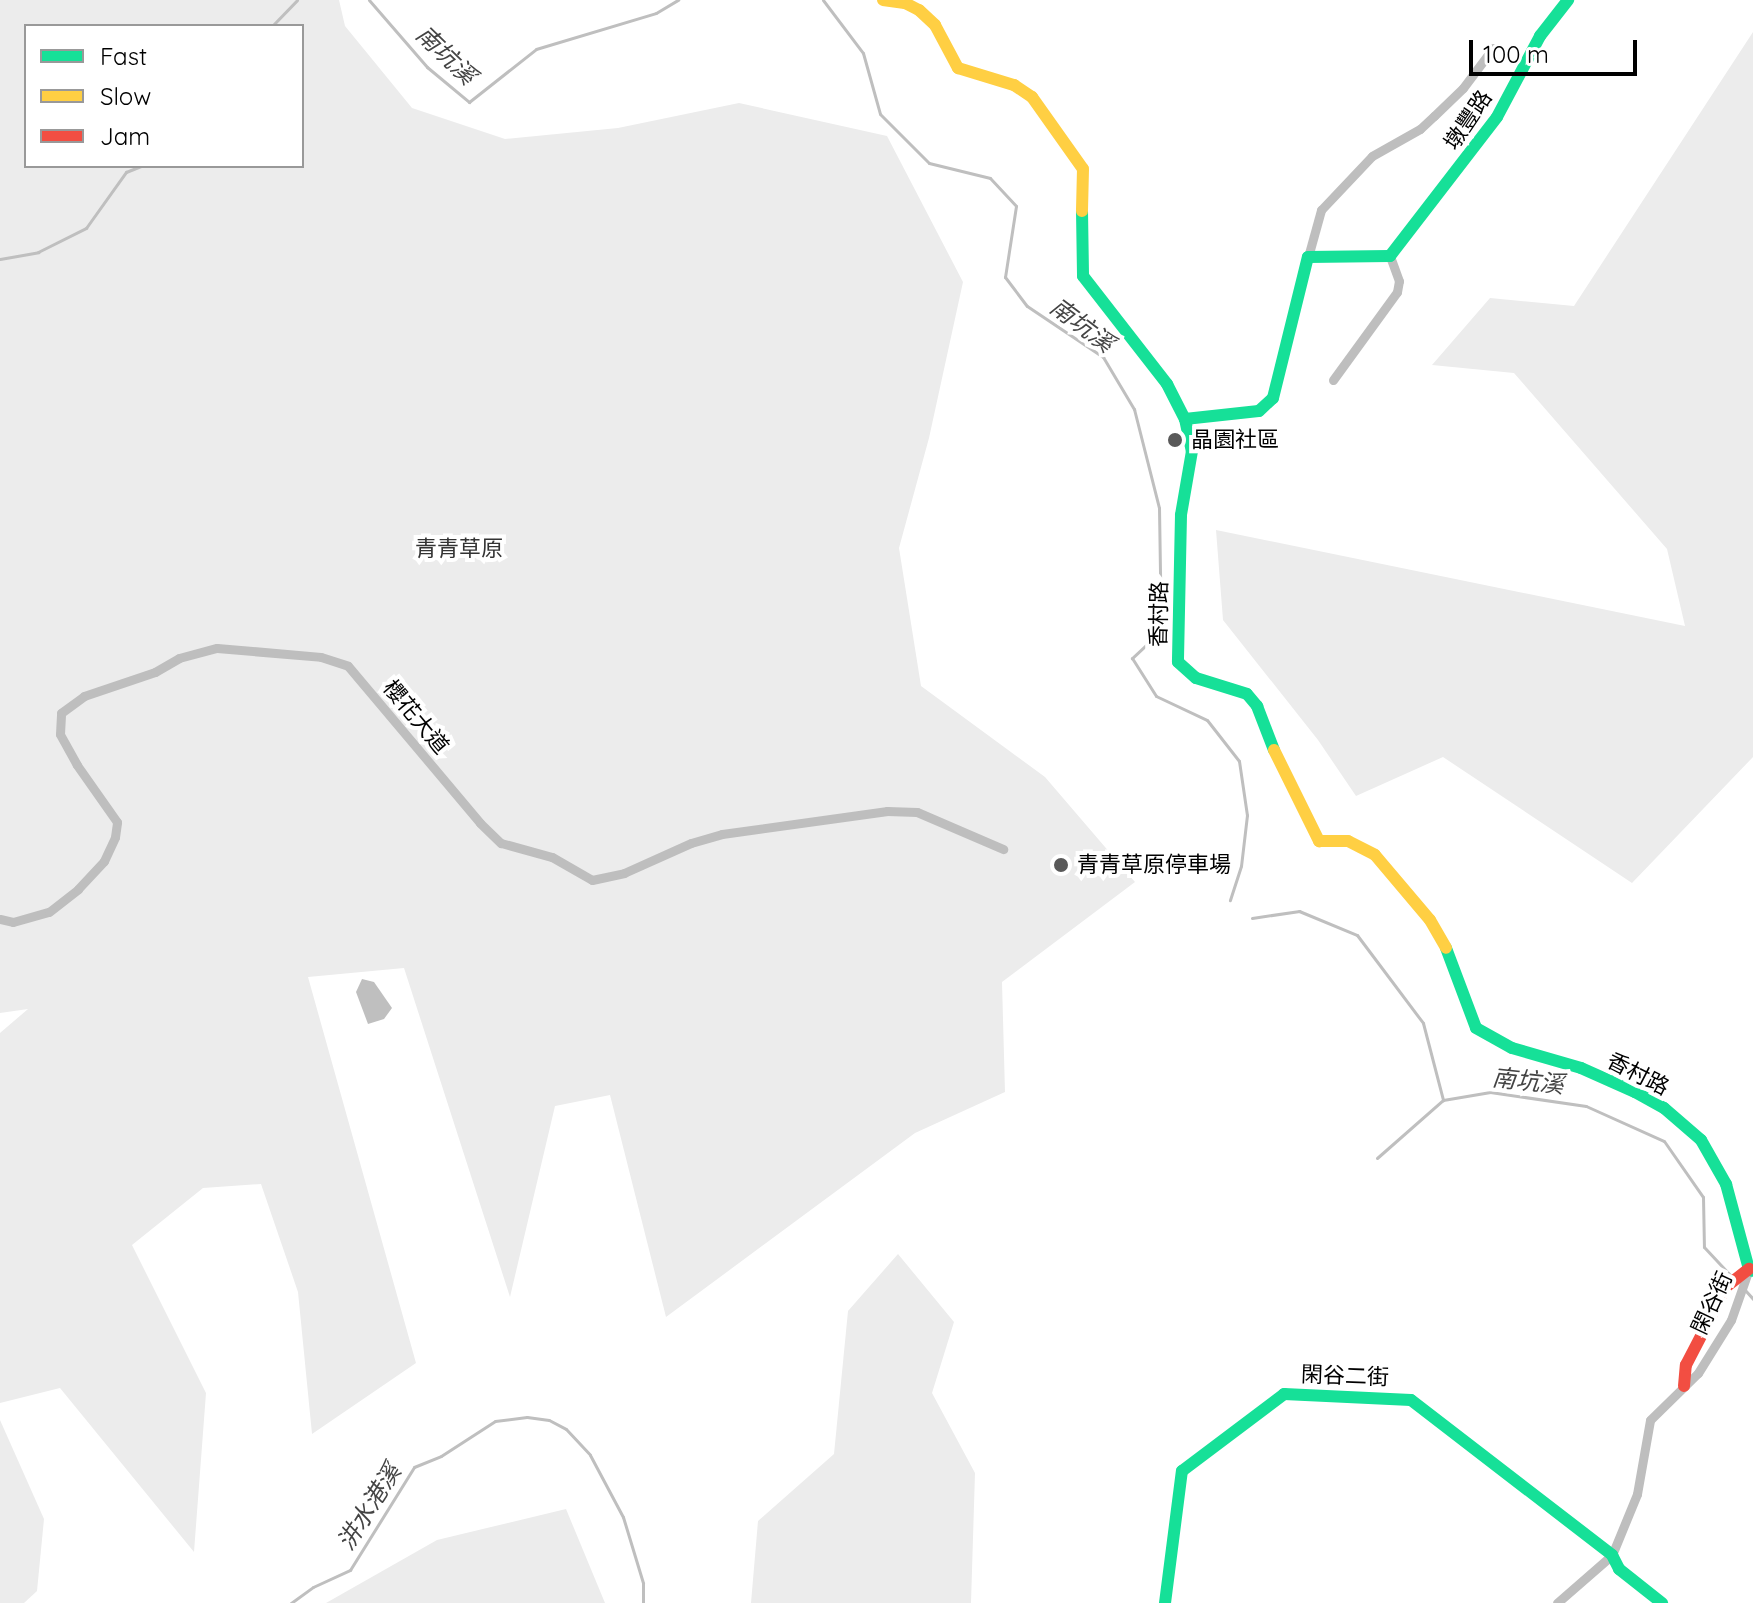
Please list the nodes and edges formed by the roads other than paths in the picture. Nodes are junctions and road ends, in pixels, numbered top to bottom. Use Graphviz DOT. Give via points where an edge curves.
graph roads {
  1 [pos="883,0"];
  2 [pos="1568,0"];
  3 [pos="1493,48"];
  4 [pos="1390,256"];
  5 [pos="1308,257"];
  6 [pos="1333,380"];
  7 [pos="1185,419"];
  8 [pos="1003,849"];
  9 [pos="0,919"];
  10 [pos="1746,1278"];
  11 [pos="1684,1386"];
  12 [pos="1612,1555"];
  13 [pos="1165,1603"];
  14 [pos="1557,1603"];
  15 [pos="1662,1603"];
  1 -- 7 [label="street, 香村路" via="919,10 935,25 958,68 1014,85 1032,97 1072,149 1083,169 1083,276 1130,332"];
  2 -- 4 [label="street, 墩豐路" via="1540,36 1497,117"];
  3 -- 5 [label="street, 墩豐路" via="1434,116 1372,156 1321,210"];
  4 -- 5 [label="street"];
  4 -- 6 [label="street" via="1399,281 1397,292"];
  5 -- 7 [label="street, 墩豐路" via="1273,398 1259,411"];
  7 -- 10 [label="street, 香村路" via="1192,451 1181,515 1178,662 1196,678 1247,694 1257,706 1287,782 1319,841 1348,841 1375,855 1430,920 1476,1028 1512,1048 1581,1068 1635,1092 1664,1108 1701,1140 1726,1184"];
  8 -- 9 [label="street, 櫻花大道" via="917,812 887,811 722,834 624,873 592,880 552,857 501,843 348,666 321,657 217,648 84,696 61,713 60,734 117,822 115,837 104,861 49,912 13,922"];
  10 -- 11 [label="street, 閑谷街" via="1731,1320"];
  10 -- 11 [label="street, 閑谷街" via="1727,1286 1686,1365"];
  11 -- 12 [label="street, 閑谷街" via="1650,1420 1639,1485"];
  12 -- 13 [label="street, 閑谷二街" via="1411,1400 1284,1394 1182,1471"];
  12 -- 14 [label="street, 閑谷街"];
  12 -- 15 [label="street, 閑谷二街" via="1619,1569"];
}
